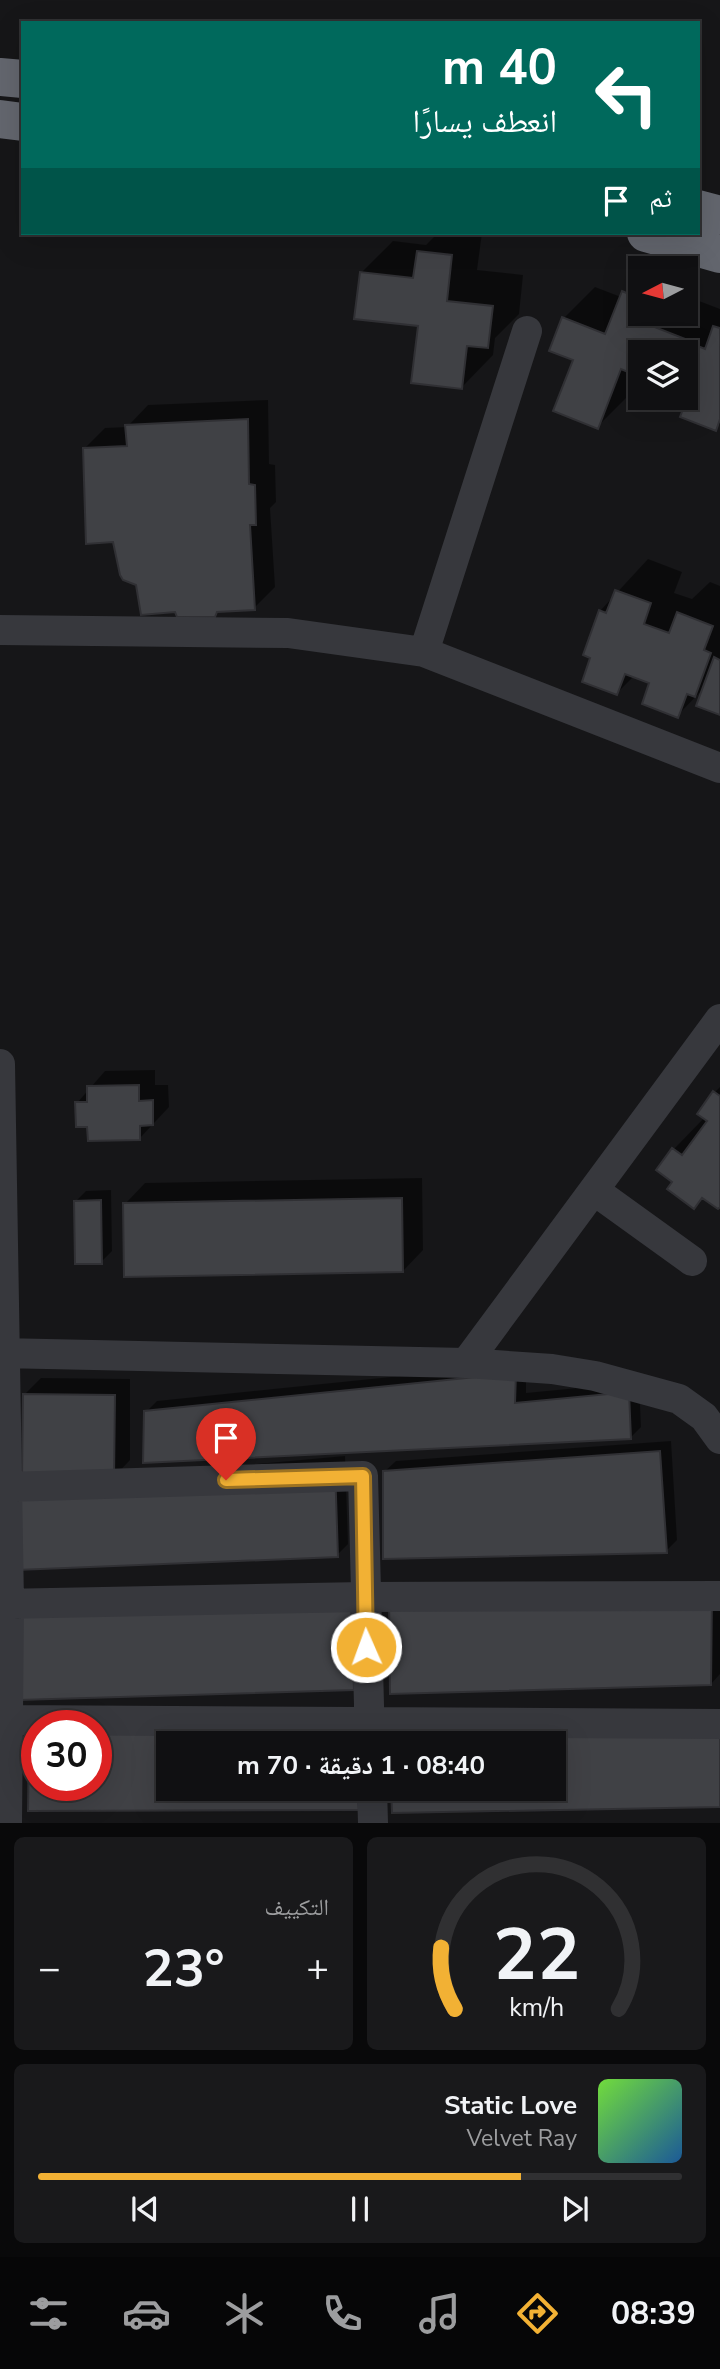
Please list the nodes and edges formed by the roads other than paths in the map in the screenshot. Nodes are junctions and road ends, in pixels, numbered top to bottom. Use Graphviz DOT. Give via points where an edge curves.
graph roads {
  1 [pos="0,77"];
  2 [pos="21,79"];
  3 [pos="0,119"];
  4 [pos="21,122"];
  5 [pos="700,210"];
  6 [pos="720,215"];
  7 [pos="653,235"];
  8 [pos="720,254"];
  9 [pos="527,331"];
  10 [pos="0,630"];
  11 [pos="424,653"];
  12 [pos="720,768"];
  13 [pos="720,1019"];
  14 [pos="0,1064"];
  15 [pos="595,1191"];
  16 [pos="692,1261"];
  17 [pos="2,1353"];
  18 [pos="466,1363"];
  19 [pos="720,1439"];
  20 [pos="7,1487"];
  21 [pos="720,1596"];
  22 [pos="364,1597"];
  23 [pos="5,1603"];
  24 [pos="6,1720"];
  25 [pos="720,1724"];
  26 [pos="314,1731"];
  27 [pos="370,1731"];
  28 [pos="448,1731"];
  29 [pos="372,1801"];
  30 [pos="7,1823"];
  31 [pos="373,1823"];
  1 -- 2 [label="highway"];
  3 -- 4 [label="highway"];
  5 -- 6 [label="highway"];
  7 -- 8 [label="highway"];
  9 -- 11 [label="street"];
  10 -- 11 [label="street" via="288,634"];
  11 -- 12 [label="street"];
  13 -- 15 [label="street"];
  14 -- 17 [label="street"];
  15 -- 16 [label="street"];
  15 -- 18 [label="street"];
  17 -- 18 [label="street"];
  17 -- 20 [label="street"];
  18 -- 19 [label="street" via="552,1369 648,1389 692,1407"];
  20 -- 22 [label="street" via="363,1476"];
  20 -- 23 [label="street"];
  21 -- 22 [label="street"];
  22 -- 23 [label="street"];
  22 -- 27 [label="street"];
  23 -- 24 [label="street"];
  24 -- 26 [label="street"];
  24 -- 30 [label="street"];
  25 -- 28 [label="street"];
  29 -- 31 [label="street"];
}
